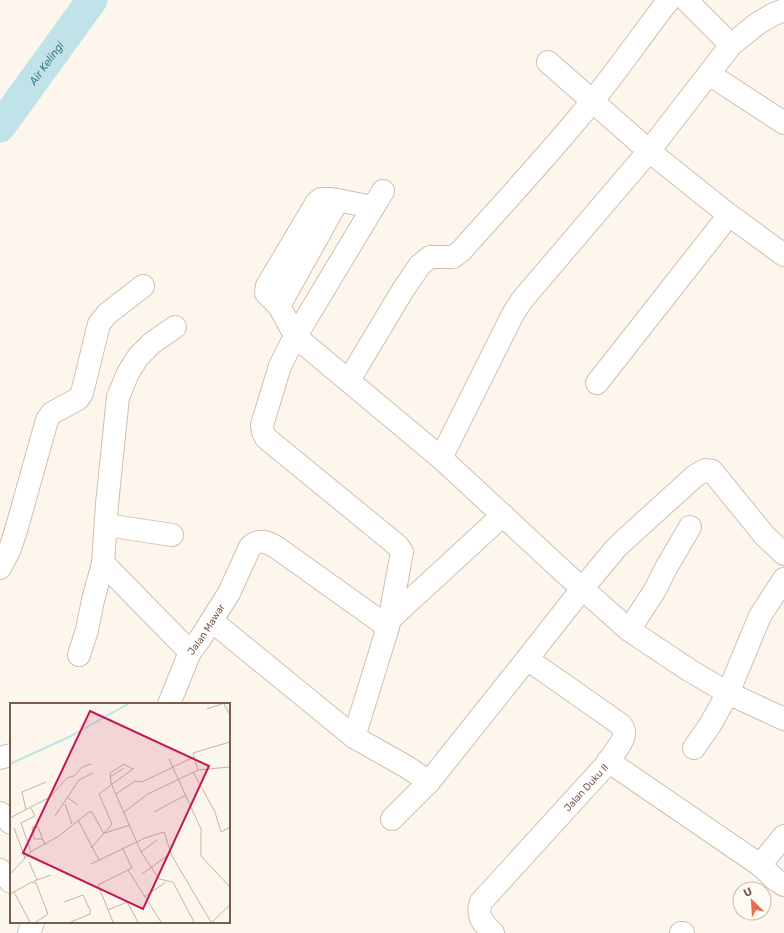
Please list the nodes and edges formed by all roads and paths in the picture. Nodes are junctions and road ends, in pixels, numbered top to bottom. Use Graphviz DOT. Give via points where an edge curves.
graph roads {
  1 [pos="669,0"];
  2 [pos="686,0"];
  3 [pos="784,10"];
  4 [pos="731,45"];
  5 [pos="548,62"];
  6 [pos="708,74"];
  7 [pos="593,101"];
  8 [pos="784,123"];
  9 [pos="648,151"];
  10 [pos="729,215"];
  11 [pos="784,255"];
  12 [pos="143,286"];
  13 [pos="175,327"];
  14 [pos="296,336"];
  15 [pos="349,380"];
  16 [pos="598,382"];
  17 [pos="441,458"];
  18 [pos="503,515"];
  19 [pos="106,525"];
  20 [pos="690,527"];
  21 [pos="172,535"];
  22 [pos="784,554"];
  23 [pos="103,563"];
  24 [pos="0,568"];
  25 [pos="784,579"];
  26 [pos="582,589"];
  27 [pos="212,620"];
  28 [pos="388,623"];
  29 [pos="628,630"];
  30 [pos="190,652"];
  31 [pos="79,655"];
  32 [pos="527,659"];
  33 [pos="728,693"];
  34 [pos="169,703"];
  35 [pos="784,719"];
  36 [pos="354,736"];
  37 [pos="694,748"];
  38 [pos="10,755"];
  39 [pos="0,758"];
  40 [pos="608,761"];
  41 [pos="429,782"];
  42 [pos="0,813"];
  43 [pos="392,819"];
  44 [pos="10,822"];
  45 [pos="784,836"];
  46 [pos="760,865"];
  47 [pos="0,870"];
  48 [pos="10,881"];
  49 [pos="784,885"];
  50 [pos="33,923"];
  51 [pos="29,933"];
  52 [pos="493,933"];
  1 -- 7 [label="street"];
  2 -- 4 [label="street"];
  3 -- 4 [label="street" via="757,24"];
  4 -- 6 [label="street"];
  5 -- 7 [label="street"];
  6 -- 8 [label="street"];
  6 -- 9 [label="street"];
  7 -- 9 [label="street"];
  7 -- 15 [label="street" via="461,251 453,257 430,258 420,265"];
  9 -- 10 [label="street"];
  9 -- 17 [label="street" via="522,300"];
  10 -- 11 [label="street"];
  10 -- 16 [label="street"];
  12 -- 24 [label="street" via="107,314 99,324 82,393 78,399 52,413 47,420 17,527"];
  13 -- 19 [label="street" via="152,343 138,357 118,398"];
  14 -- 14 [label="street" via="378,199 321,199 317,202 267,286 266,293 279,306"];
  14 -- 15 [label="street"];
  14 -- 28 [label="street" via="280,366 262,425 263,432 266,438 398,546 402,552"];
  15 -- 17 [label="street"];
  17 -- 18 [label="street"];
  18 -- 26 [label="street"];
  18 -- 28 [label="street"];
  19 -- 21 [label="street"];
  19 -- 23 [label="street"];
  20 -- 29 [label="street" via="655,590"];
  22 -- 26 [label="street" via="765,536 712,471 705,470 695,476 630,535"];
  23 -- 30 [label="street"];
  23 -- 31 [label="street"];
  25 -- 33 [label="street" via="760,616"];
  26 -- 29 [label="street"];
  26 -- 32 [label="street"];
  27 -- 28 [label="street, Jalan Mawar" via="229,593 250,547 260,541 267,542"];
  27 -- 30 [label="street, Jalan Mawar"];
  27 -- 36 [label="street"];
  28 -- 36 [label="street"];
  29 -- 33 [label="street"];
  30 -- 34 [label="street, Jalan Mawar"];
  32 -- 40 [label="street, Jalan Duku II" via="622,726 625,731 624,737"];
  32 -- 41 [label="street"];
  33 -- 35 [label="street"];
  33 -- 37 [label="street"];
  36 -- 41 [label="street"];
  38 -- 39 [label="street"];
  40 -- 46 [label="street"];
  40 -- 52 [label="street, Jalan Duku II" via="481,902 480,917 483,924"];
  41 -- 43 [label="street"];
  42 -- 44 [label="street"];
  45 -- 46 [label="street"];
  46 -- 49 [label="street"];
  47 -- 48 [label="street"];
  50 -- 51 [label="street"];
}
